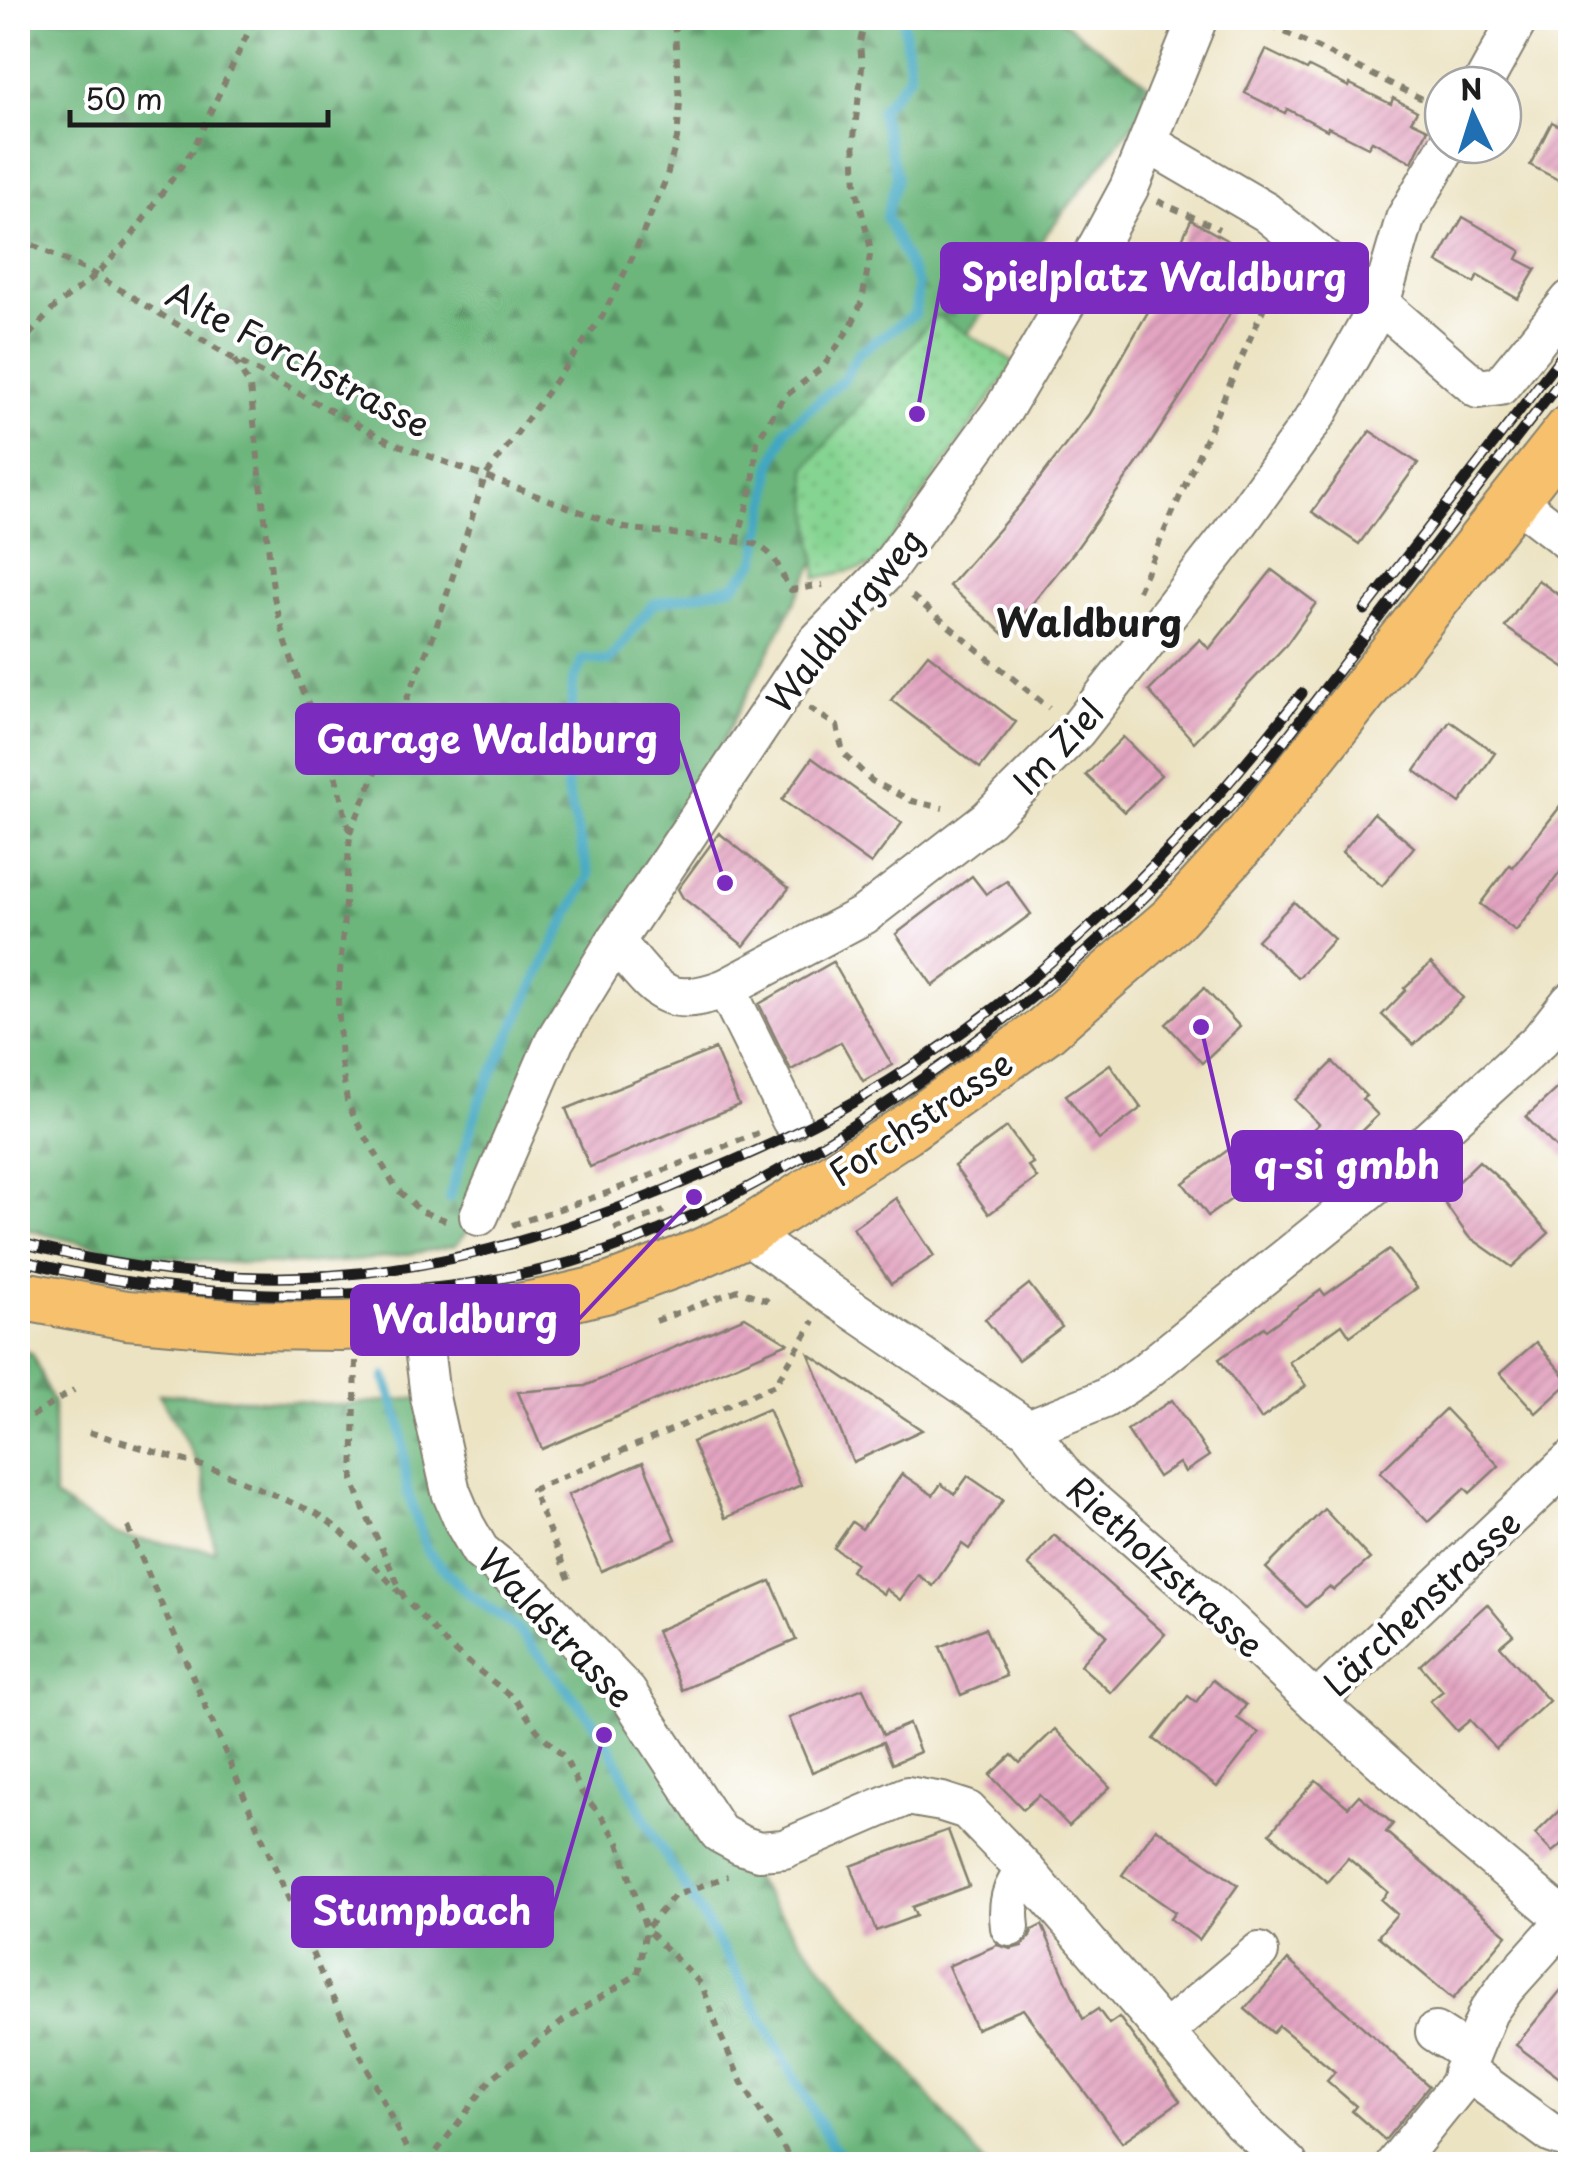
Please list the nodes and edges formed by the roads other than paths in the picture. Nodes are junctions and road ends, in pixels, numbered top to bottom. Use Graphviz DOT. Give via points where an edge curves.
graph roads {
  1 [pos="1198,18"];
  2 [pos="1519,18"];
  3 [pos="1493,65"];
  4 [pos="1148,142"];
  5 [pos="1436,165"];
  6 [pos="1570,300"];
  7 [pos="1380,304"];
  8 [pos="1570,428"];
  9 [pos="1514,499"];
  10 [pos="1570,542"];
  11 [pos="615,942"];
  12 [pos="726,988"];
  13 [pos="1570,1002"];
  14 [pos="791,1120"];
  15 [pos="479,1216"];
  16 [pos="745,1232"];
  17 [pos="18,1295"];
  18 [pos="421,1322"];
  19 [pos="1028,1429"];
  20 [pos="1570,1461"];
  21 [pos="1316,1702"];
  22 [pos="1026,1871"];
  23 [pos="1568,1921"];
  24 [pos="1010,1927"];
  25 [pos="1260,1952"];
  26 [pos="1164,2032"];
  27 [pos="1435,2032"];
  28 [pos="1466,2063"];
  29 [pos="1570,2140"];
  30 [pos="1288,2164"];
  31 [pos="1395,2164"];
  1 -- 4 [label="street, Waldburgweg"];
  2 -- 3 [label="street"];
  4 -- 7 [label="street" via="1266,212"];
  4 -- 11 [label="street, Waldburgweg" via="1075,288 1002,410 884,574 816,643"];
  5 -- 7 [label="street, Im Ziel" via="1405,219"];
  6 -- 7 [label="street" via="1500,386 1478,389"];
  7 -- 12 [label="street, Im Ziel" via="1318,413 1076,731 988,819 864,916"];
  8 -- 9 [label="main road, Forchstrasse"];
  9 -- 10 [label="street"];
  9 -- 16 [label="main road, Forchstrasse" via="1250,834 1172,920 1044,1032"];
  11 -- 12 [label="street, Im Ziel" via="652,986 676,998"];
  11 -- 15 [label="street, Waldburgweg" via="555,1040"];
  12 -- 14 [label="street"];
  13 -- 19 [label="street" via="1540,1040 1411,1157 1142,1374 1104,1399"];
  16 -- 18 [label="main road, Forchstrasse" via="605,1289"];
  16 -- 19 [label="street, Rietholzstrasse"];
  17 -- 18 [label="main road, Forchstrasse" via="127,1315 242,1325"];
  18 -- 22 [label="street, Waldstrasse" via="438,1438 464,1525 480,1551 534,1594 627,1692 719,1833 759,1852 784,1849 907,1796 967,1810"];
  19 -- 21 [label="street, Rietholzstrasse" via="1066,1478"];
  20 -- 21 [label="street, Lärchenstrasse"];
  21 -- 23 [label="street, Rietholzstrasse"];
  22 -- 24 [label="street" via="1012,1888"];
  22 -- 26 [label="street, Waldstrasse"];
  23 -- 28 [label="street" via="1488,2012"];
  25 -- 26 [label="street"];
  26 -- 30 [label="street, Waldstrasse"];
  27 -- 28 [label="street"];
  28 -- 29 [label="street" via="1476,2078"];
  28 -- 31 [label="street" via="1458,2086"];
}
